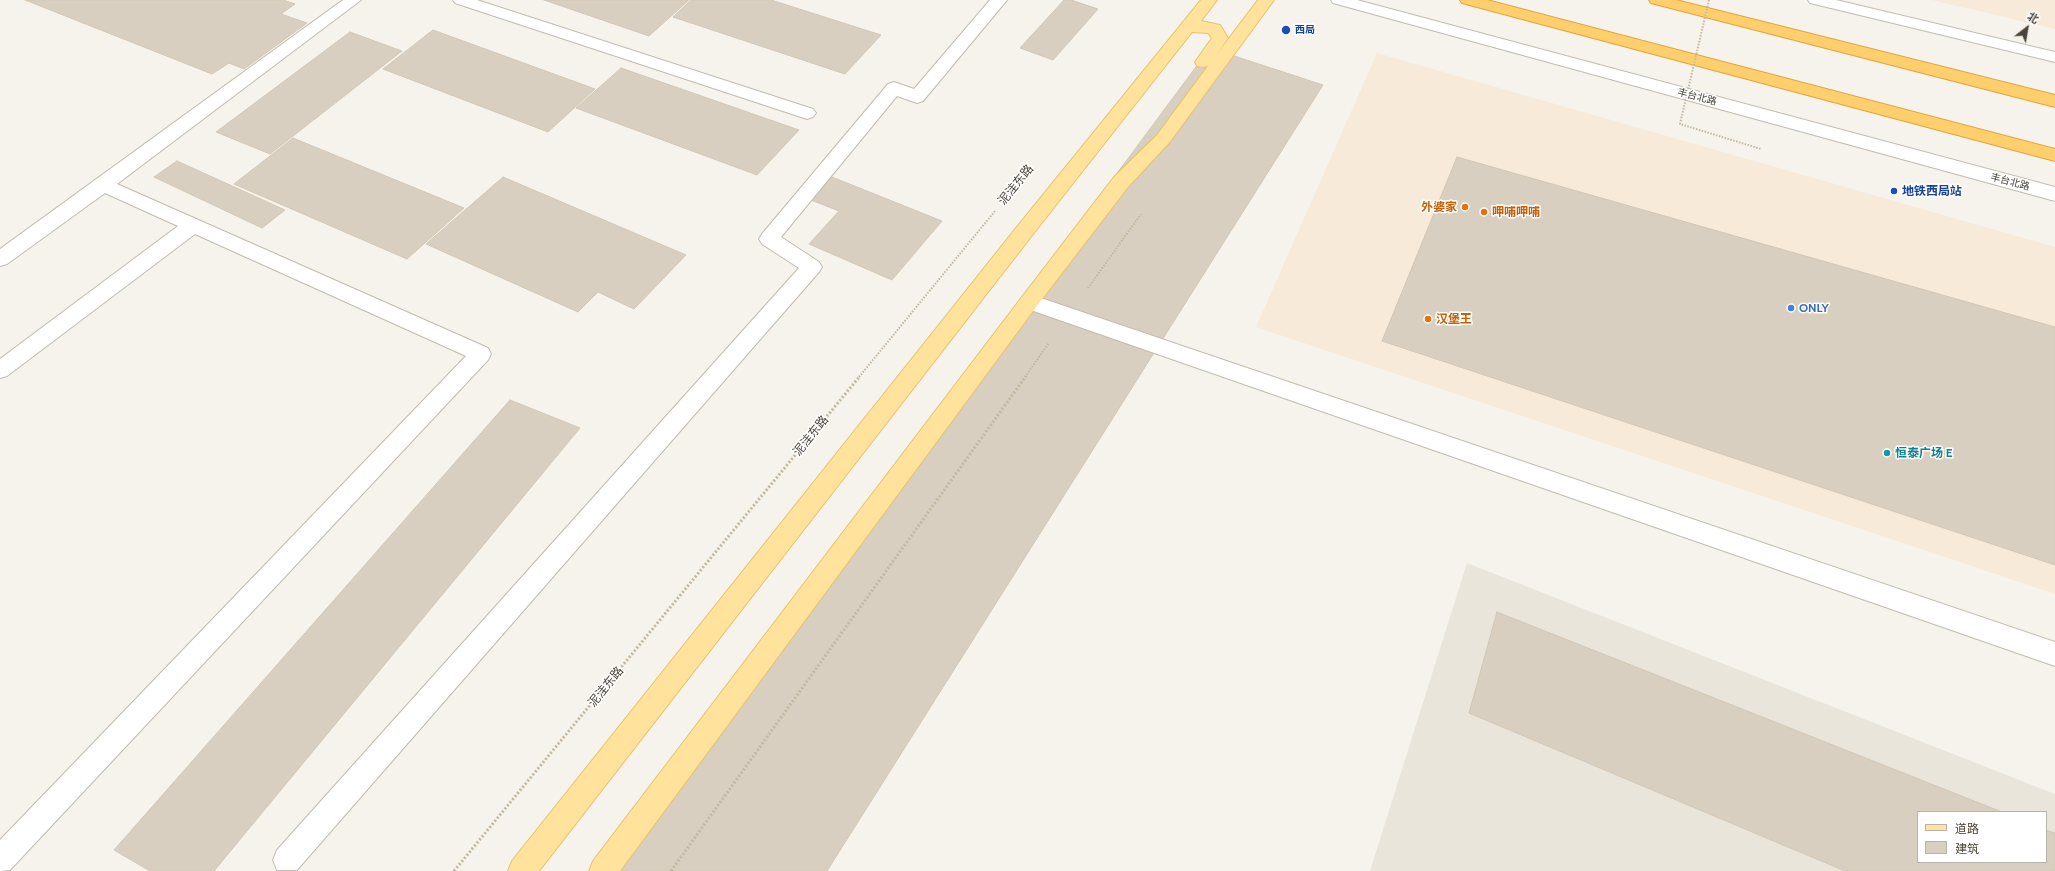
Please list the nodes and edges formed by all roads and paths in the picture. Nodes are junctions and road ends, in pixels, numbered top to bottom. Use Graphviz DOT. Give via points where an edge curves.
graph roads {
  1 [pos="353,0"];
  2 [pos="462,0"];
  3 [pos="999,0"];
  4 [pos="1209,0"];
  5 [pos="1266,0"];
  6 [pos="1339,0"];
  7 [pos="1468,0"];
  8 [pos="1657,0"];
  9 [pos="1710,0"];
  10 [pos="1718,0"];
  11 [pos="1816,0"];
  12 [pos="1187,27"];
  13 [pos="1790,33"];
  14 [pos="2055,57"];
  15 [pos="2055,100"];
  16 [pos="807,113"];
  17 [pos="1761,149"];
  18 [pos="2055,155"];
  19 [pos="1121,182"];
  20 [pos="103,184"];
  21 [pos="2055,194"];
  22 [pos="996,210"];
  23 [pos="1142,213"];
  24 [pos="194,225"];
  25 [pos="0,259"];
  26 [pos="1029,302"];
  27 [pos="1069,315"];
  28 [pos="0,370"];
  29 [pos="2055,654"];
  30 [pos="0,860"];
  31 [pos="287,860"];
  32 [pos="454,871"];
  33 [pos="522,871"];
  34 [pos="603,871"];
  35 [pos="671,871"];
  1 -- 20 [label="street"];
  2 -- 16 [label="street"];
  3 -- 31 [label="street" via="917,97 894,88 769,239 812,267"];
  4 -- 12 [label="main road"];
  5 -- 19 [label="main road" via="1163,139"];
  6 -- 21 [label="street, 丰台北路"];
  7 -- 18 [label="highway"];
  8 -- 13 [label="highway"];
  9 -- 17 [label="path, bridge" via="1680,124"];
  10 -- 13 [label="highway"];
  11 -- 14 [label="street"];
  12 -- 19 [label="main road" via="1202,26 1214,29 1220,38 1151,133"];
  12 -- 33 [label="main road"];
  13 -- 15 [label="highway"];
  19 -- 26 [label="main road"];
  20 -- 24 [label="street"];
  20 -- 25 [label="street"];
  22 -- 32 [label="path, 泥洼东路"];
  23 -- 27 [label="path"];
  24 -- 28 [label="street"];
  24 -- 30 [label="street" via="481,354"];
  26 -- 27 [label="street"];
  26 -- 34 [label="main road"];
  27 -- 29 [label="street"];
  27 -- 35 [label="path"];
}
